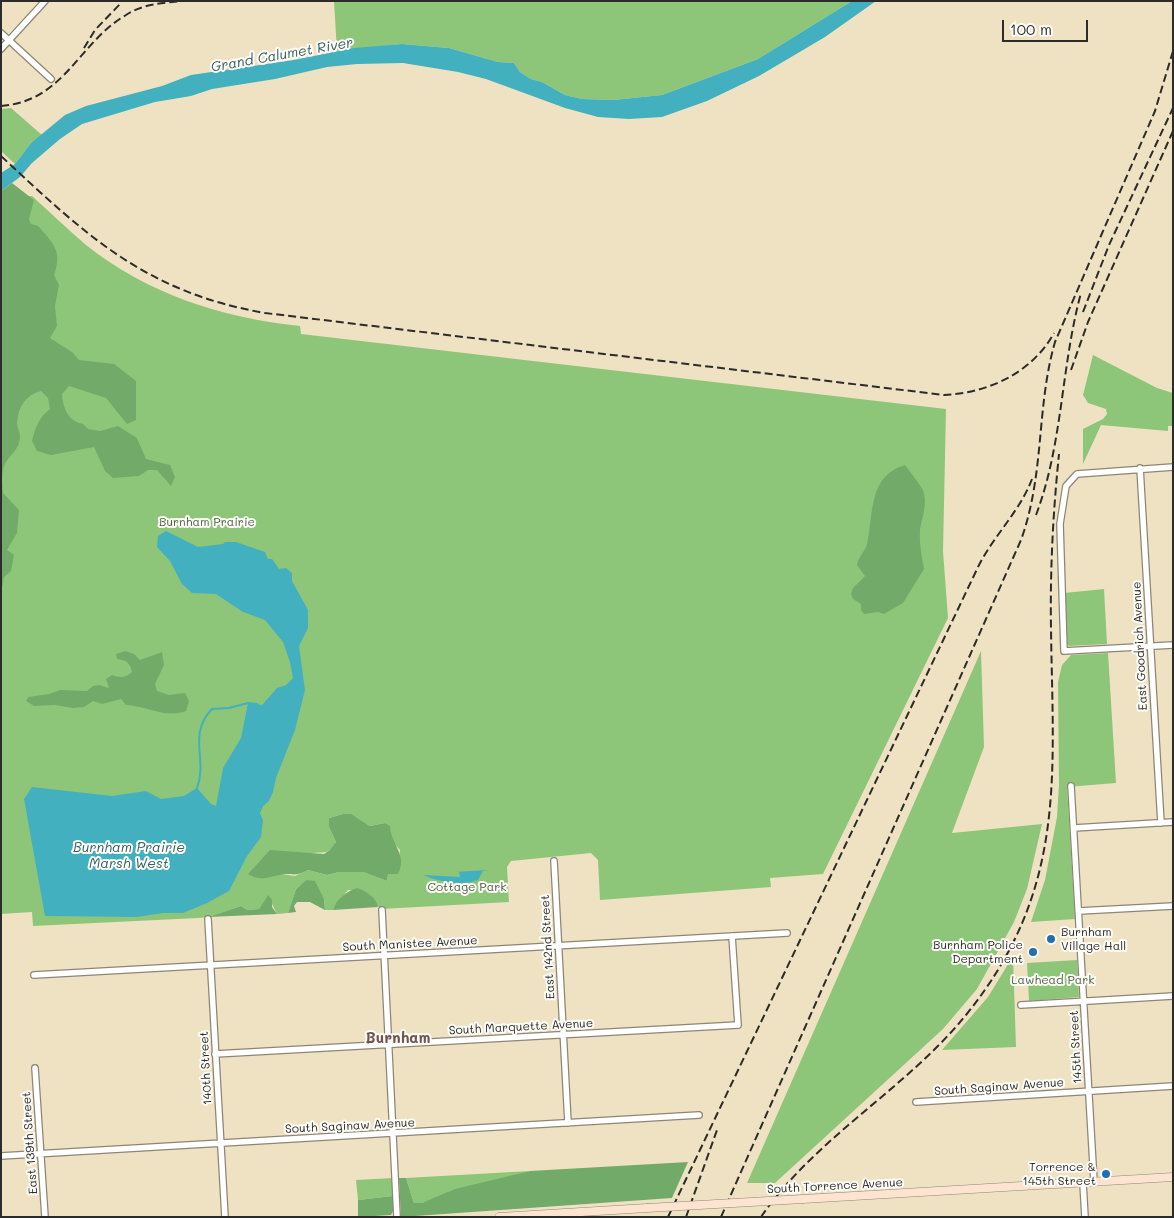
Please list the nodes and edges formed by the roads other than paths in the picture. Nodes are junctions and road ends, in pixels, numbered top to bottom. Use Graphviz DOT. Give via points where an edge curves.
graph roads {
  1 [pos="45,1"];
  2 [pos="1,33"];
  3 [pos="9,40"];
  4 [pos="1,48"];
  5 [pos="51,79"];
  6 [pos="1173,467"];
  7 [pos="1140,468"];
  8 [pos="1173,645"];
  9 [pos="1150,646"];
  10 [pos="1071,786"];
  11 [pos="1173,822"];
  12 [pos="1161,823"];
  13 [pos="1074,828"];
  14 [pos="554,861"];
  15 [pos="1173,906"];
  16 [pos="382,910"];
  17 [pos="1079,911"];
  18 [pos="208,919"];
  19 [pos="787,933"];
  20 [pos="732,936"];
  21 [pos="558,946"];
  22 [pos="384,956"];
  23 [pos="210,965"];
  24 [pos="34,975"];
  25 [pos="1173,996"];
  26 [pos="1084,1002"];
  27 [pos="1021,1005"];
  28 [pos="563,1034"];
  29 [pos="389,1044"];
  30 [pos="215,1054"];
  31 [pos="35,1068"];
  32 [pos="1173,1086"];
  33 [pos="1089,1091"];
  34 [pos="916,1102"];
  35 [pos="699,1116"];
  36 [pos="568,1122"];
  37 [pos="394,1134"];
  38 [pos="220,1144"];
  39 [pos="42,1154"];
  40 [pos="1,1156"];
  41 [pos="1173,1177"];
  42 [pos="1094,1182"];
  43 [pos="1083,1183"];
  44 [pos="45,1217"];
  45 [pos="225,1217"];
  46 [pos="398,1217"];
  47 [pos="499,1217"];
  48 [pos="1085,1217"];
  1 -- 3 [label="street"];
  2 -- 3 [label="street"];
  3 -- 4 [label="street"];
  3 -- 5 [label="street"];
  6 -- 7 [label="street"];
  7 -- 9 [label="street, East Goodrich Avenue"];
  7 -- 9 [label="street" via="1083,472 1071,478 1062,496 1060,562 1064,651"];
  8 -- 9 [label="street"];
  9 -- 12 [label="street, East Goodrich Avenue"];
  10 -- 13 [label="street, 145th Street"];
  11 -- 12 [label="street"];
  12 -- 13 [label="street"];
  13 -- 17 [label="street, 145th Street"];
  14 -- 21 [label="street, East 142nd Street"];
  15 -- 17 [label="street"];
  16 -- 22 [label="street"];
  17 -- 26 [label="street, 145th Street"];
  18 -- 23 [label="street, 140th Street"];
  19 -- 20 [label="street, South Manistee Avenue"];
  20 -- 21 [label="street, South Manistee Avenue"];
  20 -- 28 [label="street, South Marquette Avenue" via="738,1025"];
  21 -- 22 [label="street, South Manistee Avenue"];
  21 -- 28 [label="street, East 142nd Street"];
  22 -- 23 [label="street, South Manistee Avenue"];
  22 -- 29 [label="street"];
  23 -- 24 [label="street, South Manistee Avenue"];
  23 -- 30 [label="street, 140th Street"];
  25 -- 26 [label="street"];
  26 -- 27 [label="street"];
  26 -- 33 [label="street, 145th Street"];
  28 -- 29 [label="street, South Marquette Avenue"];
  28 -- 36 [label="street, East 142nd Street"];
  29 -- 30 [label="street, South Marquette Avenue"];
  29 -- 37 [label="street"];
  30 -- 38 [label="street, 140th Street"];
  31 -- 39 [label="street, East 139th Street"];
  32 -- 33 [label="street, South Saginaw Avenue"];
  33 -- 34 [label="street, South Saginaw Avenue"];
  33 -- 42 [label="street, 145th Street"];
  35 -- 36 [label="street, South Saginaw Avenue"];
  36 -- 37 [label="street, South Saginaw Avenue"];
  37 -- 38 [label="street, South Saginaw Avenue"];
  37 -- 46 [label="street"];
  38 -- 39 [label="street, South Saginaw Avenue"];
  38 -- 45 [label="street, 140th Street"];
  39 -- 40 [label="street, South Saginaw Avenue"];
  39 -- 44 [label="street, East 139th Street"];
  41 -- 42 [label="main road, South Torrence Avenue"];
  42 -- 43 [label="main road, South Torrence Avenue"];
  43 -- 47 [label="main road, South Torrence Avenue, bridge"];
  43 -- 48 [label="street"];
}
